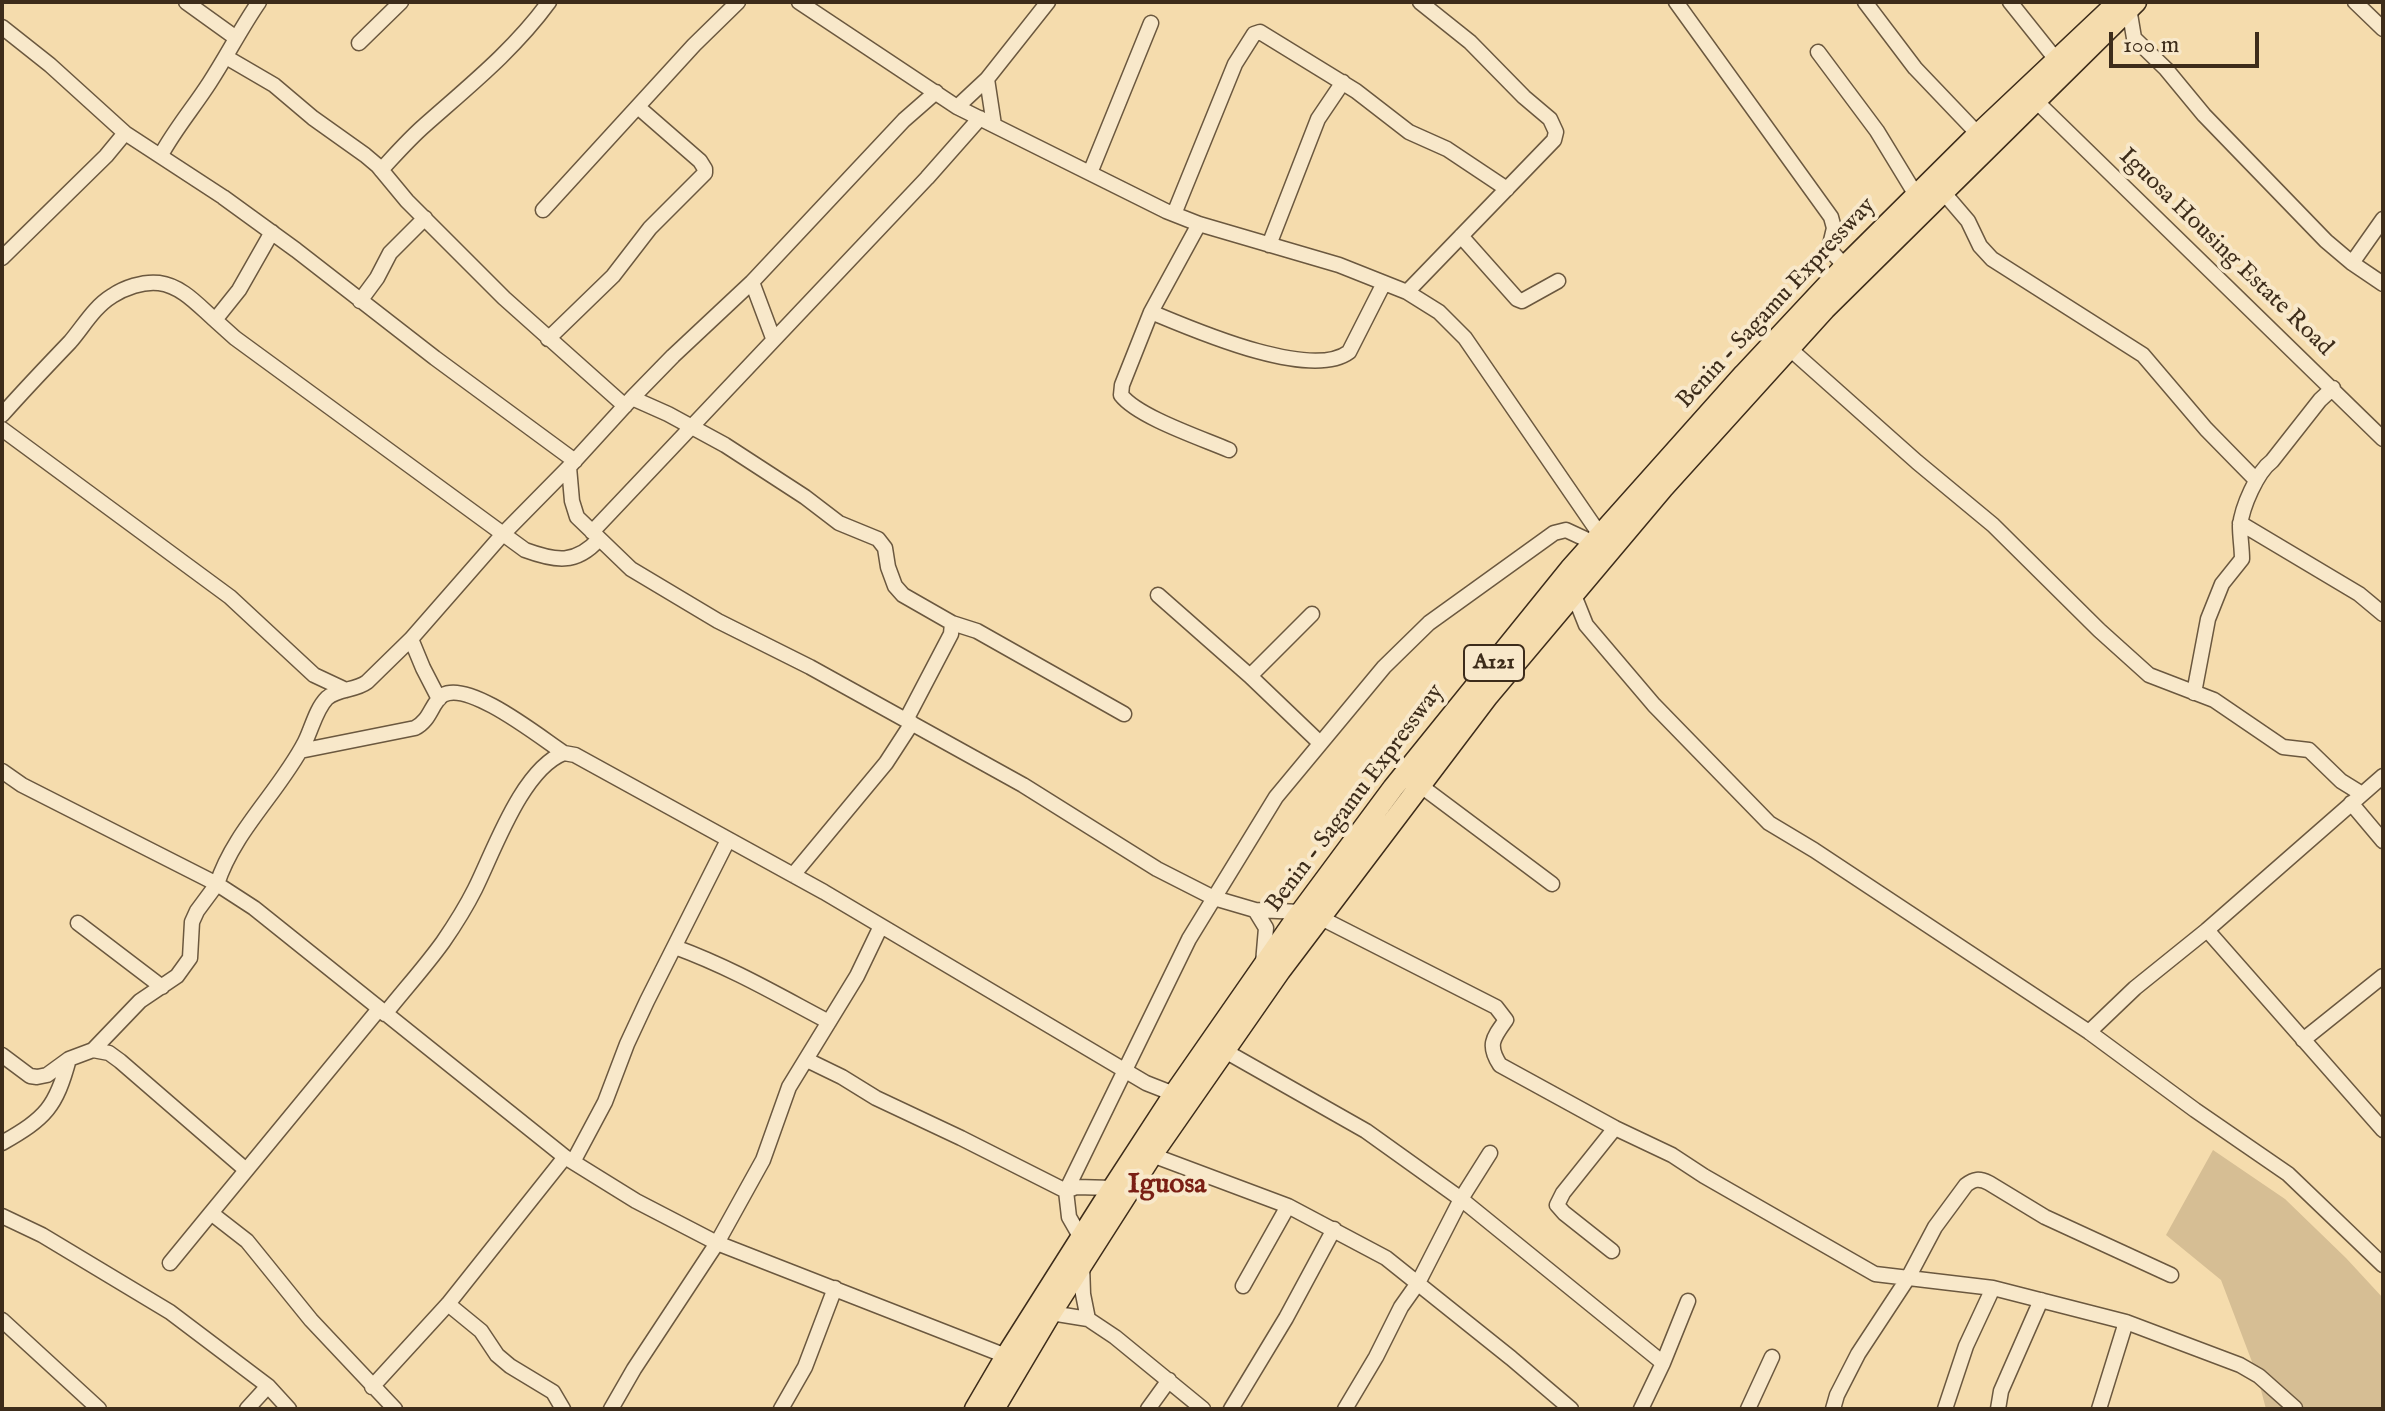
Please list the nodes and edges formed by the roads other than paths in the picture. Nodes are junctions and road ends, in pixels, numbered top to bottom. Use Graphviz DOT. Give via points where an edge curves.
graph roads {
  1 [pos="186,2"];
  2 [pos="259,2"];
  3 [pos="401,2"];
  4 [pos="549,2"];
  5 [pos="738,2"];
  6 [pos="1048,2"];
  7 [pos="1420,2"];
  8 [pos="1676,2"];
  9 [pos="1865,2"];
  10 [pos="2010,2"];
  11 [pos="2355,2"];
  12 [pos="805,4"];
  13 [pos="2128,4"];
  14 [pos="1151,23"];
  15 [pos="2,27"];
  16 [pos="2383,29"];
  17 [pos="2099,37"];
  18 [pos="236,38"];
  19 [pos="2134,38"];
  20 [pos="359,43"];
  21 [pos="1818,52"];
  22 [pos="226,57"];
  23 [pos="2061,65"];
  24 [pos="987,79"];
  25 [pos="1343,82"];
  26 [pos="936,92"];
  27 [pos="2035,100"];
  28 [pos="638,107"];
  29 [pos="957,107"];
  30 [pos="980,118"];
  31 [pos="994,125"];
  32 [pos="125,133"];
  33 [pos="1978,134"];
  34 [pos="161,155"];
  35 [pos="381,170"];
  36 [pos="1090,173"];
  37 [pos="1507,189"];
  38 [pos="1944,193"];
  39 [pos="1916,195"];
  40 [pos="543,210"];
  41 [pos="1174,214"];
  42 [pos="425,218"];
  43 [pos="2383,219"];
  44 [pos="1199,224"];
  45 [pos="272,232"];
  46 [pos="1461,236"];
  47 [pos="1269,245"];
  48 [pos="2,258"];
  49 [pos="2352,263"];
  50 [pos="1845,266"];
  51 [pos="1558,281"];
  52 [pos="752,282"];
  53 [pos="1384,283"];
  54 [pos="2383,284"];
  55 [pos="1407,292"];
  56 [pos="360,301"];
  57 [pos="1820,303"];
  58 [pos="1151,312"];
  59 [pos="215,320"];
  60 [pos="773,338"];
  61 [pos="548,339"];
  62 [pos="1790,349"];
  63 [pos="2333,388"];
  64 [pos="628,402"];
  65 [pos="2,415"];
  66 [pos="692,427"];
  67 [pos="2,429"];
  68 [pos="2383,439"];
  69 [pos="1229,450"];
  70 [pos="572,464"];
  71 [pos="2256,480"];
  72 [pos="2240,523"];
  73 [pos="502,535"];
  74 [pos="596,535"];
  75 [pos="1602,543"];
  76 [pos="1158,595"];
  77 [pos="1574,595"];
  78 [pos="1312,614"];
  79 [pos="2383,614"];
  80 [pos="952,623"];
  81 [pos="411,639"];
  82 [pos="314,675"];
  83 [pos="1250,676"];
  84 [pos="346,690"];
  85 [pos="2194,693"];
  86 [pos="439,699"];
  87 [pos="320,706"];
  88 [pos="1124,714"];
  89 [pos="909,722"];
  90 [pos="1320,743"];
  91 [pos="300,751"];
  92 [pos="564,753"];
  93 [pos="2,771"];
  94 [pos="2383,776"];
  95 [pos="1421,786"];
  96 [pos="2356,799"];
  97 [pos="728,840"];
  98 [pos="2383,841"];
  99 [pos="793,875"];
  100 [pos="217,884"];
  101 [pos="1552,884"];
  102 [pos="1214,898"];
  103 [pos="1255,910"];
  104 [pos="1311,915"];
  105 [pos="78,923"];
  106 [pos="881,926"];
  107 [pos="2207,930"];
  108 [pos="675,947"];
  109 [pos="1263,967"];
  110 [pos="2383,976"];
  111 [pos="162,987"];
  112 [pos="382,1012"];
  113 [pos="829,1022"];
  114 [pos="2089,1032"];
  115 [pos="2303,1040"];
  116 [pos="93,1050"];
  117 [pos="1225,1051"];
  118 [pos="2,1055"];
  119 [pos="69,1059"];
  120 [pos="807,1060"];
  121 [pos="1126,1070"];
  122 [pos="1174,1094"];
  123 [pos="1615,1128"];
  124 [pos="2383,1130"];
  125 [pos="2,1143"];
  126 [pos="1490,1153"];
  127 [pos="1152,1155"];
  128 [pos="569,1160"];
  129 [pos="246,1170"];
  130 [pos="1113,1188"];
  131 [pos="1066,1191"];
  132 [pos="1461,1199"];
  133 [pos="1288,1206"];
  134 [pos="211,1213"];
  135 [pos="2,1216"];
  136 [pos="1334,1229"];
  137 [pos="1081,1238"];
  138 [pos="717,1243"];
  139 [pos="1612,1251"];
  140 [pos="170,1263"];
  141 [pos="1082,1264"];
  142 [pos="2383,1265"];
  143 [pos="2171,1275"];
  144 [pos="1908,1278"];
  145 [pos="1418,1283"];
  146 [pos="1243,1286"];
  147 [pos="835,1288"];
  148 [pos="1993,1288"];
  149 [pos="2041,1300"];
  150 [pos="1688,1301"];
  151 [pos="448,1304"];
  152 [pos="1051,1313"];
  153 [pos="1088,1319"];
  154 [pos="2,1320"];
  155 [pos="2126,1322"];
  156 [pos="1006,1356"];
  157 [pos="1772,1357"];
  158 [pos="1663,1363"];
  159 [pos="1014,1376"];
  160 [pos="1169,1380"];
  161 [pos="268,1386"];
  162 [pos="372,1387"];
  163 [pos="2295,1408"];
  164 [pos="99,1409"];
  165 [pos="247,1409"];
  166 [pos="289,1409"];
  167 [pos="395,1409"];
  168 [pos="563,1409"];
  169 [pos="611,1409"];
  170 [pos="781,1409"];
  171 [pos="975,1409"];
  172 [pos="994,1409"];
  173 [pos="1148,1409"];
  174 [pos="1203,1409"];
  175 [pos="1231,1409"];
  176 [pos="1345,1409"];
  177 [pos="1571,1409"];
  178 [pos="1641,1409"];
  179 [pos="1748,1409"];
  180 [pos="1833,1409"];
  181 [pos="1945,1409"];
  182 [pos="1998,1409"];
  183 [pos="2099,1409"];
  1 -- 18 [label="street"];
  2 -- 18 [label="street"];
  3 -- 20 [label="street"];
  4 -- 35 [label="street" via="511,49"];
  5 -- 28 [label="street"];
  6 -- 24 [label="street"];
  7 -- 37 [label="street" via="1550,119 1554,140"];
  8 -- 50 [label="street" via="1831,217 1829,249"];
  9 -- 33 [label="street" via="1915,68"];
  10 -- 23 [label="street"];
  11 -- 16 [label="street"];
  12 -- 26 [label="street"];
  13 -- 17 [label="highway, A121"];
  13 -- 19 [label="street"];
  13 -- 23 [label="highway, Benin - Sagamu Expressway / A121"];
  14 -- 36 [label="street"];
  15 -- 32 [label="street"];
  17 -- 19 [label="street"];
  17 -- 23 [label="highway, A121"];
  18 -- 22 [label="street"];
  19 -- 49 [label="street"];
  21 -- 39 [label="street" via="1877,131"];
  22 -- 34 [label="street"];
  22 -- 35 [label="street" via="274,85"];
  23 -- 27 [label="highway, A121"];
  23 -- 33 [label="highway, Benin - Sagamu Expressway / A121"];
  24 -- 29 [label="street"];
  24 -- 31 [label="street"];
  25 -- 37 [label="street" via="1409,132 1447,149"];
  25 -- 41 [label="street" via="1264,33 1254,34 1235,64"];
  25 -- 47 [label="street" via="1318,119"];
  26 -- 29 [label="street"];
  26 -- 52 [label="street"];
  27 -- 38 [label="highway, A121"];
  27 -- 63 [label="street, Iguosa Housing Estate Road"];
  28 -- 40 [label="street"];
  28 -- 61 [label="street" via="700,161 705,173"];
  29 -- 30 [label="street"];
  30 -- 31 [label="street"];
  30 -- 60 [label="street"];
  31 -- 36 [label="street"];
  32 -- 34 [label="street"];
  32 -- 48 [label="street"];
  33 -- 39 [label="highway, Benin - Sagamu Expressway / A121"];
  34 -- 45 [label="street"];
  35 -- 42 [label="street"];
  36 -- 41 [label="street"];
  37 -- 46 [label="street"];
  38 -- 57 [label="highway, A121"];
  38 -- 71 [label="street" via="1992,259 2143,355"];
  39 -- 50 [label="highway, Benin - Sagamu Expressway / A121"];
  41 -- 44 [label="street"];
  42 -- 56 [label="street" via="390,253"];
  42 -- 61 [label="street"];
  43 -- 49 [label="street"];
  44 -- 47 [label="street"];
  44 -- 58 [label="street"];
  45 -- 56 [label="street"];
  45 -- 59 [label="street"];
  46 -- 51 [label="street" via="1517,299"];
  46 -- 55 [label="street"];
  47 -- 53 [label="street"];
  49 -- 54 [label="street"];
  50 -- 57 [label="highway, Benin - Sagamu Expressway / A121"];
  52 -- 60 [label="street"];
  52 -- 64 [label="street"];
  53 -- 55 [label="street"];
  53 -- 58 [label="street" via="1349,352 1325,360 1277,357"];
  55 -- 75 [label="street" via="1439,312 1465,338"];
  56 -- 70 [label="street"];
  57 -- 62 [label="highway, A121"];
  57 -- 75 [label="highway, Benin - Sagamu Expressway / A121" via="1744,374"];
  58 -- 69 [label="street" via="1121,395 1142,412"];
  59 -- 65 [label="street" via="180,289 159,283 143,283 113,295"];
  59 -- 73 [label="street"];
  60 -- 66 [label="street"];
  61 -- 64 [label="street"];
  62 -- 75 [label="highway, A121"];
  62 -- 85 [label="street" via="1993,525 2149,675"];
  63 -- 68 [label="street, Iguosa Housing Estate Road"];
  63 -- 71 [label="street"];
  64 -- 66 [label="street"];
  64 -- 70 [label="street"];
  66 -- 74 [label="street"];
  66 -- 80 [label="street" via="839,523 878,539 895,586"];
  67 -- 82 [label="street" via="230,597"];
  70 -- 73 [label="street"];
  70 -- 74 [label="street" via="577,517"];
  71 -- 72 [label="street"];
  72 -- 79 [label="street"];
  72 -- 85 [label="street" via="2242,559 2222,584 2208,619"];
  73 -- 74 [label="street" via="551,559 575,556 594,545"];
  73 -- 81 [label="street"];
  74 -- 89 [label="street" via="631,569 718,621"];
  75 -- 77 [label="highway, A121"];
  75 -- 90 [label="street" via="1566,530 1554,533 1429,623"];
  75 -- 104 [label="highway, Benin - Sagamu Expressway / A121" via="1570,569 1393,788"];
  76 -- 83 [label="street"];
  77 -- 95 [label="highway, A121"];
  77 -- 114 [label="street" via="1586,625 1654,705 1769,823"];
  78 -- 83 [label="street"];
  80 -- 88 [label="street" via="977,631"];
  80 -- 89 [label="street"];
  81 -- 84 [label="street" via="360,688"];
  81 -- 86 [label="street"];
  82 -- 84 [label="street"];
  82 -- 87 [label="street"];
  83 -- 90 [label="street"];
  84 -- 87 [label="street"];
  85 -- 96 [label="street" via="2214,700 2283,747 2309,750"];
  86 -- 91 [label="street" via="426,721 415,728"];
  86 -- 92 [label="street" via="457,693 484,700"];
  87 -- 91 [label="street"];
  89 -- 99 [label="street" via="886,763"];
  89 -- 102 [label="street"];
  90 -- 102 [label="street" via="1276,797"];
  91 -- 100 [label="street" via="232,848"];
  92 -- 97 [label="street"];
  92 -- 112 [label="street" via="525,790 443,942"];
  93 -- 100 [label="street"];
  94 -- 96 [label="street"];
  95 -- 101 [label="street"];
  95 -- 104 [label="highway, A121"];
  96 -- 98 [label="street"];
  96 -- 107 [label="street"];
  97 -- 99 [label="street"];
  97 -- 108 [label="street"];
  99 -- 106 [label="street"];
  100 -- 111 [label="street" via="192,922 190,958"];
  100 -- 112 [label="street"];
  102 -- 103 [label="street"];
  102 -- 121 [label="street"];
  103 -- 104 [label="street"];
  103 -- 109 [label="street" via="1266,928"];
  104 -- 109 [label="highway, Benin - Sagamu Expressway / A121"];
  104 -- 117 [label="highway, A121"];
  104 -- 123 [label="street" via="1496,1007 1506,1020 1492,1044 1500,1065"];
  105 -- 111 [label="street"];
  106 -- 113 [label="street"];
  106 -- 121 [label="street"];
  107 -- 114 [label="street"];
  107 -- 115 [label="street"];
  108 -- 113 [label="street" via="739,973"];
  108 -- 128 [label="street" via="605,1102"];
  109 -- 122 [label="highway, Benin - Sagamu Expressway / A121"];
  110 -- 115 [label="street"];
  111 -- 116 [label="street" via="140,1001"];
  112 -- 128 [label="street"];
  112 -- 129 [label="street"];
  113 -- 120 [label="street"];
  114 -- 142 [label="street" via="2288,1174"];
  115 -- 124 [label="street"];
  116 -- 119 [label="street"];
  116 -- 129 [label="street" via="120,1061"];
  117 -- 127 [label="highway, A121"];
  117 -- 132 [label="street" via="1366,1131"];
  118 -- 119 [label="street" via="37,1077"];
  119 -- 125 [label="street" via="49,1110"];
  120 -- 131 [label="street"];
  120 -- 138 [label="street" via="789,1087 763,1160"];
  121 -- 122 [label="street"];
  121 -- 131 [label="street"];
  122 -- 130 [label="highway, Benin - Sagamu Expressway / A121"];
  123 -- 139 [label="street" via="1557,1205"];
  123 -- 144 [label="street" via="1672,1155 1875,1274"];
  126 -- 132 [label="street"];
  127 -- 133 [label="street"];
  127 -- 141 [label="highway, A121"];
  128 -- 138 [label="street"];
  128 -- 151 [label="street"];
  129 -- 134 [label="street"];
  130 -- 131 [label="street"];
  130 -- 137 [label="highway, Benin - Sagamu Expressway / A121"];
  131 -- 137 [label="street" via="1069,1217"];
  132 -- 145 [label="street"];
  132 -- 158 [label="street"];
  133 -- 136 [label="street"];
  133 -- 146 [label="street"];
  134 -- 140 [label="street"];
  134 -- 162 [label="street" via="247,1241"];
  135 -- 161 [label="street" via="170,1312"];
  136 -- 145 [label="street"];
  136 -- 175 [label="street"];
  137 -- 156 [label="highway, Benin - Sagamu Expressway / A121"];
  138 -- 147 [label="street"];
  138 -- 169 [label="street"];
  141 -- 152 [label="highway, A121"];
  141 -- 153 [label="street"];
  143 -- 144 [label="street" via="2045,1217 1981,1179 1966,1185 1935,1227"];
  144 -- 148 [label="street"];
  144 -- 180 [label="street" via="1858,1354"];
  145 -- 176 [label="street"];
  145 -- 177 [label="street"];
  147 -- 156 [label="street"];
  147 -- 170 [label="street" via="805,1367"];
  148 -- 149 [label="street"];
  148 -- 181 [label="street"];
  149 -- 155 [label="street"];
  149 -- 182 [label="street"];
  150 -- 158 [label="street"];
  151 -- 162 [label="street"];
  151 -- 168 [label="street" via="481,1331 497,1355 553,1392"];
  152 -- 153 [label="street"];
  152 -- 159 [label="highway, A121"];
  153 -- 160 [label="street"];
  154 -- 164 [label="street"];
  155 -- 163 [label="street" via="2240,1365"];
  155 -- 183 [label="street"];
  156 -- 159 [label="street"];
  156 -- 171 [label="highway, Benin - Sagamu Expressway / A121"];
  157 -- 179 [label="street"];
  158 -- 178 [label="street"];
  159 -- 172 [label="highway, A121"];
  160 -- 173 [label="street"];
  160 -- 174 [label="street"];
  161 -- 165 [label="street"];
  161 -- 166 [label="street"];
  162 -- 167 [label="street"];
}
